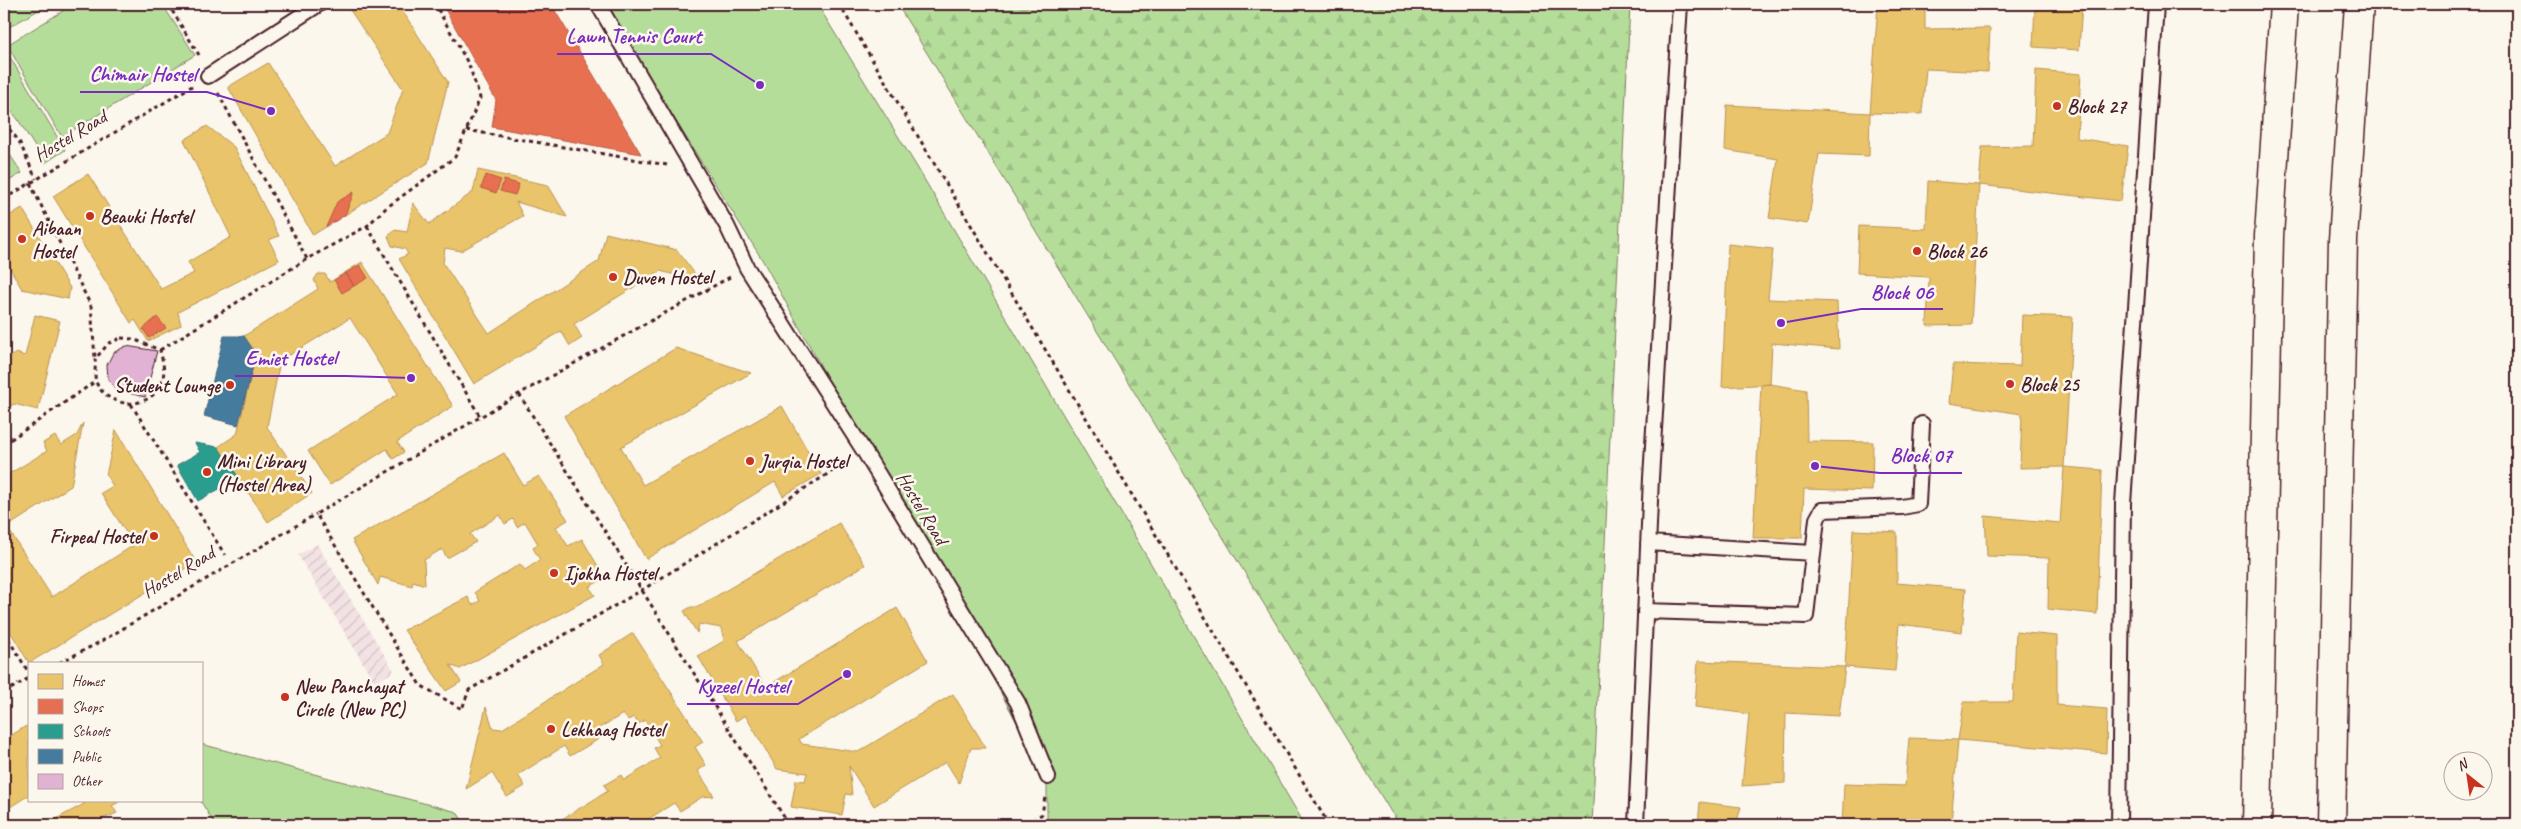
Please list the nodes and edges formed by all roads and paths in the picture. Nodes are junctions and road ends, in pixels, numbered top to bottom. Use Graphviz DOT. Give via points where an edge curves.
graph roads {
  1 [pos="168,4"];
  2 [pos="319,4"];
  3 [pos="434,4"];
  4 [pos="598,4"];
  5 [pos="839,4"];
  6 [pos="1680,4"];
  7 [pos="2156,4"];
  8 [pos="2284,4"];
  9 [pos="2359,4"];
  10 [pos="199,55"];
  11 [pos="208,76"];
  12 [pos="4,123"];
  13 [pos="466,130"];
  14 [pos="695,170"];
  15 [pos="36,179"];
  16 [pos="30,183"];
  17 [pos="4,199"];
  18 [pos="368,226"];
  19 [pos="307,259"];
  20 [pos="747,268"];
  21 [pos="160,350"];
  22 [pos="95,359"];
  23 [pos="96,381"];
  24 [pos="519,394"];
  25 [pos="131,404"];
  26 [pos="481,418"];
  27 [pos="1922,424"];
  28 [pos="4,444"];
  29 [pos="864,451"];
  30 [pos="316,514"];
  31 [pos="1648,543"];
  32 [pos="1813,553"];
  33 [pos="225,555"];
  34 [pos="642,590"];
  35 [pos="1645,611"];
  36 [pos="4,632"];
  37 [pos="61,662"];
  38 [pos="28,671"];
  39 [pos="28,679"];
  40 [pos="4,693"];
  41 [pos="1048,777"];
  42 [pos="789,825"];
  43 [pos="1026,825"];
  44 [pos="1329,825"];
  45 [pos="1636,825"];
  46 [pos="2120,825"];
  47 [pos="2257,825"];
  48 [pos="2331,825"];
  1 -- 10 [label="path"];
  2 -- 11 [label="lane"];
  3 -- 13 [label="path" via="469,65 480,98"];
  4 -- 14 [label="lane, Hostel Road"];
  5 -- 44 [label="path"];
  6 -- 31 [label="lane"];
  7 -- 46 [label="lane" via="2124,504"];
  8 -- 47 [label="street" via="2269,236"];
  9 -- 48 [label="street" via="2343,240"];
  11 -- 15 [label="path, Hostel Road"];
  11 -- 19 [label="path"];
  12 -- 15 [label="path" via="19,141"];
  13 -- 14 [label="path"];
  13 -- 18 [label="path" via="455,156 386,208"];
  14 -- 20 [label="lane, Hostel Road"];
  15 -- 16 [label="path, Hostel Road"];
  16 -- 17 [label="path, Hostel Road"];
  16 -- 22 [label="path" via="91,306"];
  18 -- 19 [label="path"];
  18 -- 26 [label="path"];
  19 -- 21 [label="path"];
  20 -- 24 [label="path, Hostel Road"];
  20 -- 29 [label="lane, Hostel Road"];
  21 -- 22 [label="path" via="146,343 121,338 109,343"];
  21 -- 25 [label="path" via="162,381 150,399"];
  22 -- 23 [label="path"];
  23 -- 25 [label="path" via="109,399"];
  23 -- 28 [label="path"];
  24 -- 26 [label="path, Hostel Road"];
  24 -- 34 [label="path"];
  25 -- 33 [label="path"];
  26 -- 30 [label="path, Hostel Road"];
  27 -- 32 [label="lane" via="1918,504 1822,510 1817,519"];
  29 -- 34 [label="path"];
  29 -- 41 [label="lane, Hostel Road" via="1018,703"];
  30 -- 34 [label="path" via="420,685 462,709 470,690"];
  30 -- 37 [label="path, Hostel Road"];
  31 -- 32 [label="lane"];
  31 -- 35 [label="lane"];
  32 -- 35 [label="lane" via="1806,616"];
  34 -- 42 [label="path"];
  35 -- 45 [label="lane"];
  36 -- 38 [label="path"];
  39 -- 40 [label="path"];
  41 -- 43 [label="path" via="1042,814"];
}
